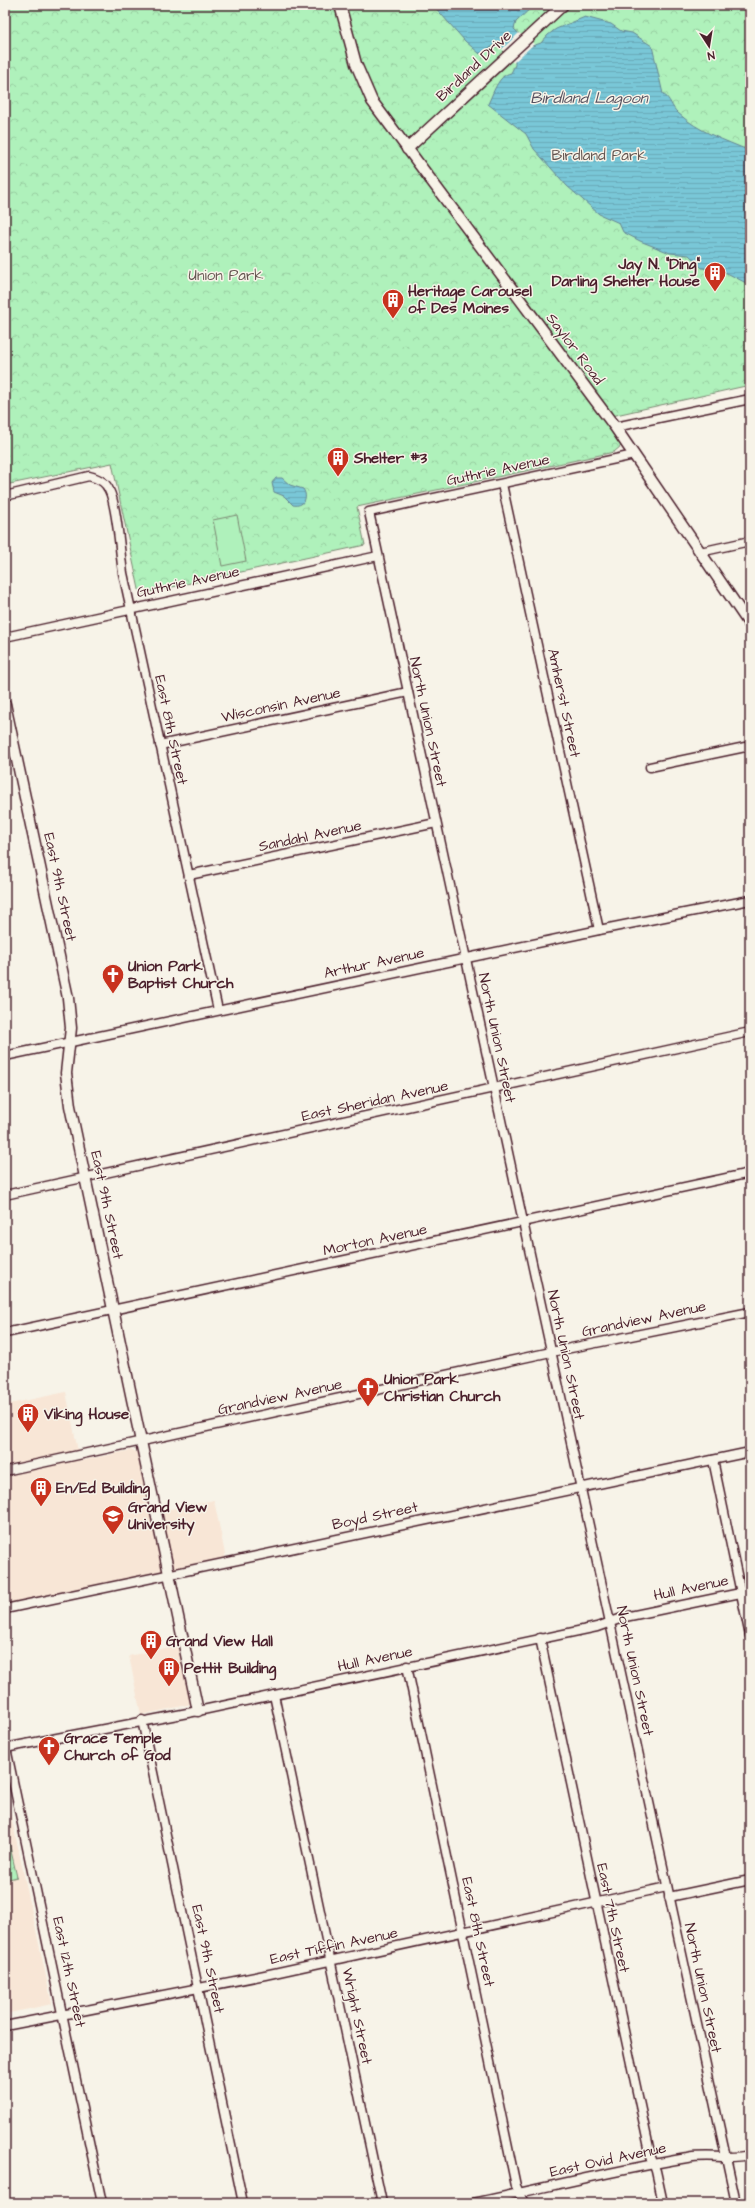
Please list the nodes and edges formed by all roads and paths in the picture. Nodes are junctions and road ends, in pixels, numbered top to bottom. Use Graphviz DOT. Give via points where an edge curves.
graph roads {
  1 [pos="340,5"];
  2 [pos="563,5"];
  3 [pos="407,149"];
  4 [pos="750,399"];
  5 [pos="615,427"];
  6 [pos="634,455"];
  7 [pos="502,484"];
  8 [pos="5,496"];
  9 [pos="369,512"];
  10 [pos="750,541"];
  11 [pos="700,552"];
  12 [pos="378,556"];
  13 [pos="132,609"];
  14 [pos="750,625"];
  15 [pos="5,637"];
  16 [pos="408,692"];
  17 [pos="5,704"];
  18 [pos="160,745"];
  19 [pos="750,746"];
  20 [pos="650,767"];
  21 [pos="436,823"];
  22 [pos="189,875"];
  23 [pos="750,900"];
  24 [pos="598,930"];
  25 [pos="465,958"];
  26 [pos="218,1010"];
  27 [pos="750,1032"];
  28 [pos="71,1042"];
  29 [pos="5,1056"];
  30 [pos="493,1090"];
  31 [pos="750,1173"];
  32 [pos="86,1178"];
  33 [pos="5,1195"];
  34 [pos="522,1223"];
  35 [pos="114,1310"];
  36 [pos="750,1312"];
  37 [pos="5,1333"];
  38 [pos="551,1352"];
  39 [pos="142,1442"];
  40 [pos="750,1452"];
  41 [pos="713,1460"];
  42 [pos="5,1471"];
  43 [pos="580,1487"];
  44 [pos="170,1574"];
  45 [pos="750,1591"];
  46 [pos="741,1593"];
  47 [pos="5,1609"];
  48 [pos="610,1622"];
  49 [pos="750,1636"];
  50 [pos="540,1638"];
  51 [pos="407,1666"];
  52 [pos="274,1694"];
  53 [pos="198,1711"];
  54 [pos="142,1720"];
  55 [pos="6,1748"];
  56 [pos="750,1880"];
  57 [pos="667,1887"];
  58 [pos="669,1897"];
  59 [pos="595,1902"];
  60 [pos="464,1933"];
  61 [pos="331,1961"];
  62 [pos="198,1987"];
  63 [pos="64,2013"];
  64 [pos="5,2026"];
  65 [pos="750,2155"];
  66 [pos="725,2156"];
  67 [pos="654,2165"];
  68 [pos="519,2193"];
  69 [pos="102,2203"];
  70 [pos="243,2203"];
  71 [pos="382,2203"];
  72 [pos="473,2203"];
  73 [pos="524,2203"];
  74 [pos="663,2203"];
  75 [pos="736,2203"];
  1 -- 3 [label="street, Saylor Road" via="363,83 372,101"];
  2 -- 3 [label="street, Birdland Drive"];
  3 -- 5 [label="street, Saylor Road"];
  4 -- 5 [label="street"];
  5 -- 6 [label="street, Saylor Road"];
  6 -- 7 [label="street, Guthrie Avenue"];
  6 -- 11 [label="street, Saylor Road"];
  7 -- 9 [label="street, Guthrie Avenue"];
  7 -- 24 [label="street, Amherst Street"];
  8 -- 13 [label="street, East 8th Street" via="79,477 95,477 102,481 109,489 113,502 123,573"];
  9 -- 12 [label="street, North Union Street"];
  10 -- 11 [label="street"];
  11 -- 14 [label="street, Saylor Road"];
  12 -- 13 [label="street, Guthrie Avenue"];
  12 -- 16 [label="street, North Union Street"];
  13 -- 15 [label="street, Guthrie Avenue"];
  13 -- 18 [label="street, East 8th Street"];
  16 -- 18 [label="street, Wisconsin Avenue"];
  16 -- 21 [label="street, North Union Street"];
  17 -- 28 [label="street, East 9th Street" via="68,998"];
  18 -- 22 [label="street, East 8th Street"];
  19 -- 20 [label="street"];
  21 -- 22 [label="street, Sandahl Avenue"];
  21 -- 25 [label="street, North Union Street"];
  22 -- 26 [label="street, East 8th Street"];
  23 -- 24 [label="street, Arthur Avenue"];
  24 -- 25 [label="street, Arthur Avenue"];
  25 -- 26 [label="street, Arthur Avenue"];
  25 -- 30 [label="street, North Union Street"];
  26 -- 28 [label="street, Arthur Avenue"];
  27 -- 30 [label="street, East Sheridan Avenue"];
  28 -- 29 [label="street, Arthur Avenue"];
  28 -- 32 [label="street, East 9th Street" via="66,1073 67,1088"];
  30 -- 32 [label="street, East Sheridan Avenue"];
  30 -- 34 [label="street, North Union Street"];
  31 -- 34 [label="street, Morton Avenue"];
  32 -- 33 [label="street, East Sheridan Avenue"];
  32 -- 35 [label="street, East 9th Street"];
  34 -- 35 [label="street, Morton Avenue"];
  34 -- 38 [label="street, North Union Street"];
  35 -- 37 [label="street, Morton Avenue"];
  35 -- 39 [label="street, East 9th Street"];
  36 -- 38 [label="street, Grandview Avenue"];
  38 -- 39 [label="street, Grandview Avenue"];
  38 -- 43 [label="street, North Union Street"];
  39 -- 42 [label="street, Grandview Avenue"];
  39 -- 44 [label="street, East 9th Street"];
  40 -- 41 [label="street, Boyd Street"];
  41 -- 43 [label="street, Boyd Street"];
  41 -- 46 [label="street"];
  43 -- 44 [label="street, Boyd Street"];
  43 -- 48 [label="street, North Union Street"];
  44 -- 47 [label="street, Boyd Street"];
  44 -- 53 [label="street, East 9th Street"];
  45 -- 46 [label="street, Hull Avenue"];
  46 -- 48 [label="street, Hull Avenue" via="632,1615"];
  46 -- 49 [label="street"];
  48 -- 50 [label="street, Hull Avenue"];
  48 -- 57 [label="street, North Union Street"];
  50 -- 51 [label="street, Hull Avenue"];
  50 -- 59 [label="street, East 7th Street"];
  51 -- 52 [label="street, Hull Avenue"];
  51 -- 60 [label="street, East 8th Street"];
  52 -- 53 [label="street, Hull Avenue"];
  52 -- 61 [label="street, Wright Street"];
  53 -- 54 [label="street, Hull Avenue"];
  54 -- 55 [label="street, Hull Avenue"];
  54 -- 62 [label="street, East 9th Street"];
  55 -- 63 [label="street, East 12th Street"];
  56 -- 58 [label="street"];
  57 -- 58 [label="street, North Union Street"];
  57 -- 59 [label="street, East Tiffin Avenue"];
  58 -- 66 [label="street, North Union Street"];
  59 -- 60 [label="street, East Tiffin Avenue"];
  59 -- 67 [label="street, East 7th Street"];
  60 -- 61 [label="street, East Tiffin Avenue"];
  60 -- 68 [label="street, East 8th Street"];
  61 -- 62 [label="street, East Tiffin Avenue"];
  61 -- 71 [label="street, Wright Street"];
  62 -- 63 [label="street, East Tiffin Avenue"];
  62 -- 70 [label="street, East 9th Street"];
  63 -- 64 [label="street, East Tiffin Avenue"];
  63 -- 69 [label="street, East 12th Street"];
  65 -- 66 [label="street, East Ovid Avenue" via="738,2158"];
  66 -- 67 [label="street, East Ovid Avenue" via="688,2158"];
  66 -- 75 [label="street, North Union Street"];
  67 -- 68 [label="street, East Ovid Avenue"];
  67 -- 74 [label="street, East 7th Street"];
  68 -- 72 [label="street, East Ovid Avenue"];
  68 -- 73 [label="street, East 8th Street"];
}
